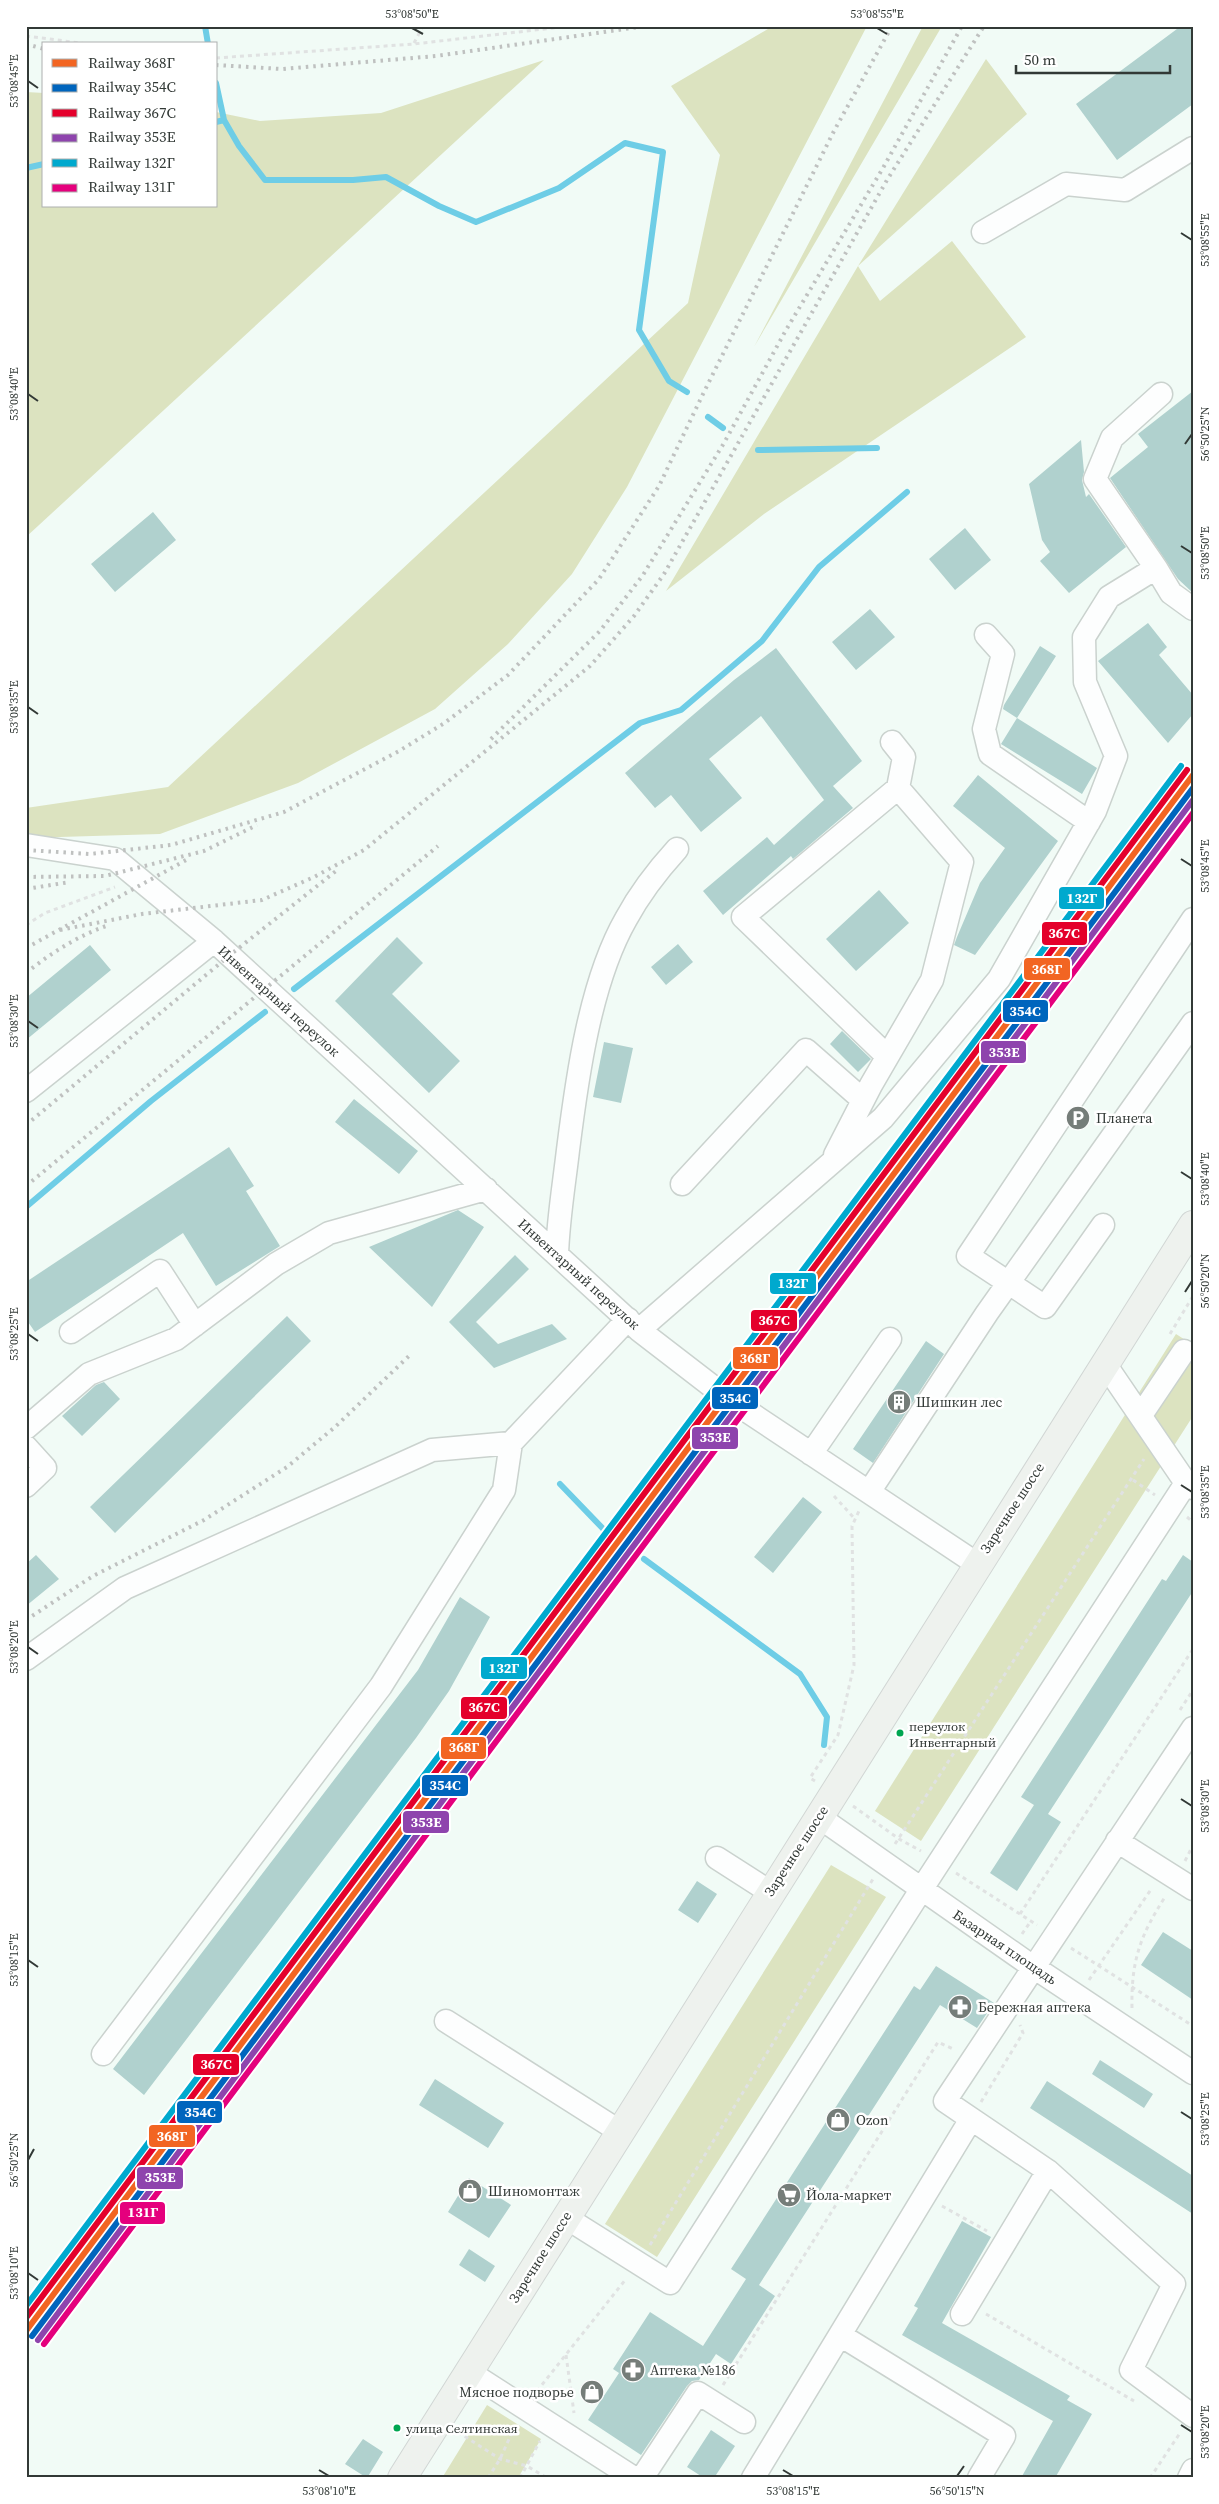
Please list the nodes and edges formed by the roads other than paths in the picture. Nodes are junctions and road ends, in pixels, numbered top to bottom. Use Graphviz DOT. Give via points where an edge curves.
graph roads {
  1 [pos="1193,148"];
  2 [pos="983,232"];
  3 [pos="1162,394"];
  4 [pos="1156,568"];
  5 [pos="1193,608"];
  6 [pos="986,635"];
  7 [pos="892,742"];
  8 [pos="898,788"];
  9 [pos="1089,822"];
  10 [pos="26,845"];
  11 [pos="677,849"];
  12 [pos="1193,919"];
  13 [pos="214,941"];
  14 [pos="1193,1023"];
  15 [pos="887,1056"];
  16 [pos="26,1092"];
  17 [pos="863,1100"];
  18 [pos="830,1164"];
  19 [pos="682,1184"];
  20 [pos="486,1189"];
  21 [pos="1103,1225"];
  22 [pos="1193,1225"];
  23 [pos="558,1255"];
  24 [pos="1008,1283"];
  25 [pos="634,1324"];
  26 [pos="195,1325"];
  27 [pos="71,1332"];
  28 [pos="890,1339"];
  29 [pos="1184,1351"];
  30 [pos="1105,1364"];
  31 [pos="1141,1415"];
  32 [pos="26,1428"];
  33 [pos="511,1443"];
  34 [pos="26,1448"];
  35 [pos="811,1454"];
  36 [pos="26,1486"];
  37 [pos="1189,1486"];
  38 [pos="870,1492"];
  39 [pos="977,1564"];
  40 [pos="26,1660"];
  41 [pos="1193,1728"];
  42 [pos="819,1817"];
  43 [pos="1117,1841"];
  44 [pos="718,1858"];
  45 [pos="1177,1879"];
  46 [pos="921,1890"];
  47 [pos="770,1892"];
  48 [pos="1032,1966"];
  49 [pos="446,2021"];
  50 [pos="103,2054"];
  51 [pos="1193,2073"];
  52 [pos="970,2119"];
  53 [pos="619,2130"];
  54 [pos="1048,2171"];
  55 [pos="565,2217"];
  56 [pos="965,2309"];
  57 [pos="840,2335"];
  58 [pos="470,2372"];
  59 [pos="1192,2415"];
  60 [pos="744,2422"];
  61 [pos="1193,2470"];
  62 [pos="633,2477"];
  63 [pos="402,2478"];
  64 [pos="753,2478"];
  65 [pos="979,2478"];
  66 [pos="1189,2478"];
  1 -- 2 [label="street" via="1125,190 1066,184"];
  3 -- 4 [label="street" via="1112,438 1095,479"];
  4 -- 5 [label="street" via="1171,593"];
  4 -- 9 [label="street" via="1109,597 1084,637 1085,682 1116,756"];
  6 -- 9 [label="street" via="1002,654 984,729 990,754"];
  7 -- 8 [label="street" via="904,757"];
  8 -- 15 [label="street" via="962,862 932,980"];
  8 -- 15 [label="street" via="743,917"];
  9 -- 18 [label="street" via="999,979 883,1118"];
  10 -- 13 [label="street, Инвентарный переулок" via="115,859"];
  11 -- 23 [label="street" via="649,881 629,913 602,977 577,1078 558,1229"];
  12 -- 24 [label="street" via="968,1256"];
  13 -- 16 [label="street"];
  13 -- 20 [label="street, Инвентарный переулок"];
  14 -- 24 [label="street"];
  15 -- 17 [label="street"];
  17 -- 18 [label="street"];
  17 -- 19 [label="street" via="806,1050"];
  18 -- 25 [label="street"];
  20 -- 23 [label="street, Инвентарный переулок"];
  20 -- 26 [label="street" via="329,1233 276,1264"];
  21 -- 24 [label="street" via="1045,1307"];
  22 -- 30 [label="main road, Заречное шоссе"];
  23 -- 25 [label="street, Инвентарный переулок"];
  24 -- 38 [label="street"];
  25 -- 33 [label="street"];
  25 -- 35 [label="street, Инвентарный переулок" via="726,1397"];
  26 -- 27 [label="street" via="160,1271"];
  26 -- 32 [label="street" via="176,1339 89,1374"];
  28 -- 35 [label="street"];
  29 -- 31 [label="street"];
  30 -- 31 [label="street"];
  30 -- 39 [label="main road, Заречное шоссе"];
  31 -- 37 [label="street"];
  33 -- 40 [label="street" via="432,1450 423,1454 125,1588"];
  33 -- 50 [label="street" via="504,1490 381,1686"];
  34 -- 36 [label="street" via="45,1468"];
  35 -- 38 [label="street, Инвентарный переулок"];
  37 -- 46 [label="street"];
  38 -- 39 [label="street, Инвентарный переулок"];
  39 -- 42 [label="main road, Заречное шоссе"];
  41 -- 43 [label="street"];
  42 -- 46 [label="street, Базарная площадь"];
  42 -- 47 [label="main road, Заречное шоссе"];
  43 -- 45 [label="street"];
  43 -- 48 [label="street"];
  44 -- 47 [label="street"];
  46 -- 48 [label="street, Базарная площадь"];
  46 -- 55 [label="street" via="670,2283"];
  47 -- 53 [label="main road, Заречное шоссе"];
  48 -- 51 [label="street, Базарная площадь"];
  48 -- 52 [label="street" via="945,2101"];
  49 -- 53 [label="street"];
  52 -- 54 [label="street"];
  52 -- 57 [label="street"];
  53 -- 55 [label="main road, Заречное шоссе"];
  54 -- 56 [label="street"];
  54 -- 59 [label="street" via="1174,2284 1131,2370"];
  55 -- 58 [label="main road, Заречное шоссе"];
  57 -- 64 [label="street"];
  57 -- 65 [label="street" via="1004,2436"];
  58 -- 62 [label="street"];
  58 -- 63 [label="main road, Заречное шоссе"];
  60 -- 62 [label="street" via="698,2393"];
  61 -- 66 [label="street"];
}
